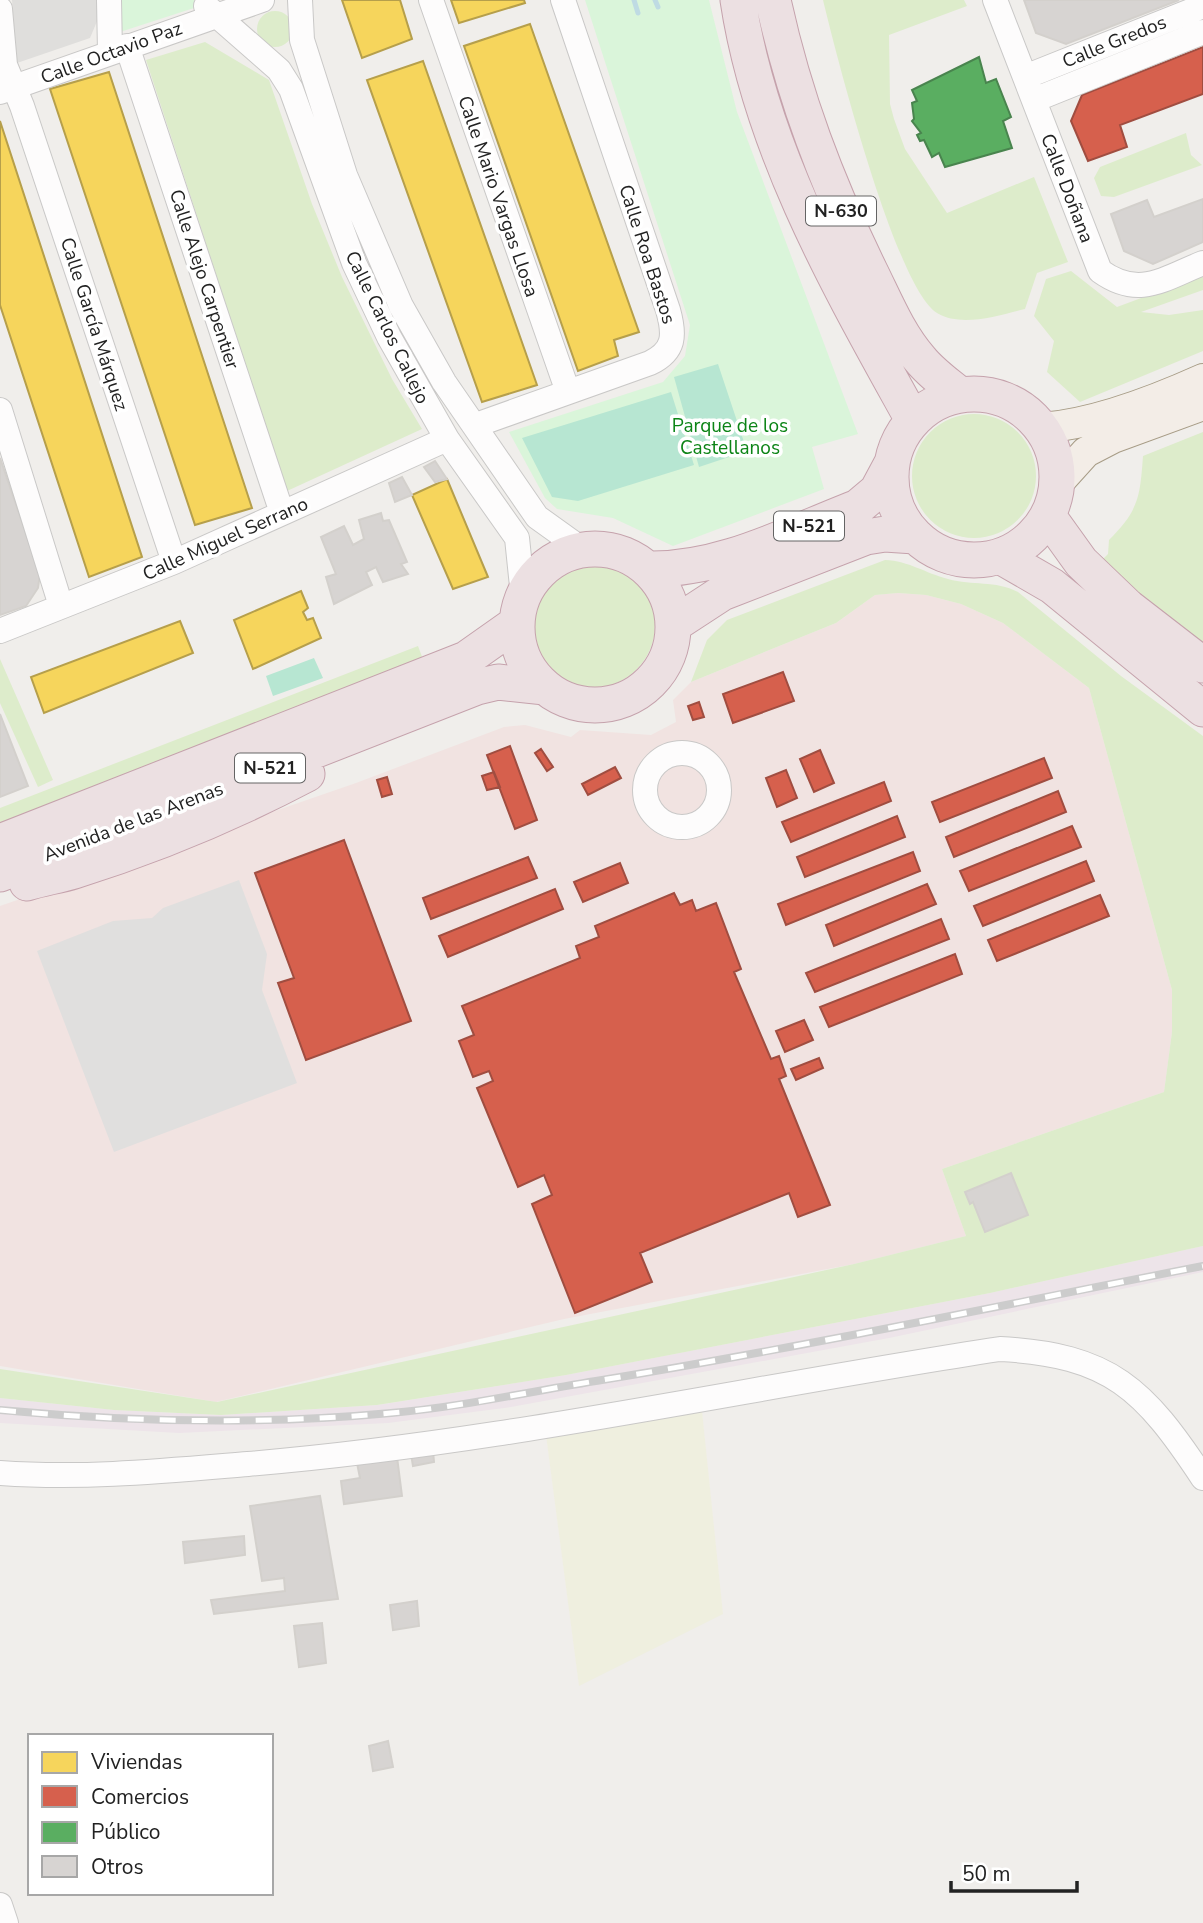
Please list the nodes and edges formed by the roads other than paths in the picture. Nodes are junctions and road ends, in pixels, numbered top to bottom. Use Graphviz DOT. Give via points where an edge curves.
graph roads {
  1 [pos="109,0"];
  2 [pos="431,0"];
  3 [pos="563,0"];
  4 [pos="738,0"];
  5 [pos="773,0"];
  6 [pos="995,0"];
  7 [pos="267,1"];
  8 [pos="1203,6"];
  9 [pos="0,9"];
  10 [pos="208,10"];
  11 [pos="302,21"];
  12 [pos="182,27"];
  13 [pos="1203,32"];
  14 [pos="118,49"];
  15 [pos="259,52"];
  16 [pos="1025,77"];
  17 [pos="6,90"];
  18 [pos="1034,100"];
  19 [pos="1203,263"];
  20 [pos="1203,379"];
  21 [pos="568,392"];
  22 [pos="960,395"];
  23 [pos="1203,405"];
  24 [pos="0,410"];
  25 [pos="913,420"];
  26 [pos="476,425"];
  27 [pos="1042,428"];
  28 [pos="447,439"];
  29 [pos="892,463"];
  30 [pos="1058,483"];
  31 [pos="282,513"];
  32 [pos="1048,516"];
  33 [pos="915,536"];
  34 [pos="583,550"];
  35 [pos="1000,556"];
  36 [pos="174,562"];
  37 [pos="648,569"];
  38 [pos="61,606"];
  39 [pos="520,609"];
  40 [pos="673,625"];
  41 [pos="0,631"];
  42 [pos="1203,665"];
  43 [pos="545,687"];
  44 [pos="1203,709"];
  45 [pos="374,727"];
  46 [pos="0,842"];
  47 [pos="0,874"];
  48 [pos="0,891"];
  49 [pos="0,1473"];
  50 [pos="1203,1478"];
  51 [pos="0,1905"];
  52 [pos="6,1923"];
  1 -- 14 [label="street, Calle Alejo Carpentier"];
  2 -- 21 [label="street, Calle Mario Vargas Llosa"];
  3 -- 21 [label="street, Calle Roa Bastos" via="673,334 670,348 657,360"];
  4 -- 25 [label="highway, N-630" via="773,130 813,230 856,321"];
  5 -- 22 [label="highway, N-630" via="809,129 844,218 920,360"];
  6 -- 16 [label="street, Calle Doñana"];
  7 -- 10 [label="street, Calle Octavio Paz"];
  7 -- 11 [label="street, Calle Carlos Callejo" via="291,7"];
  7 -- 15 [label="street" via="249,25"];
  8 -- 16 [label="street, Calle Gredos"];
  9 -- 17 [label="street, Calle García Márquez"];
  10 -- 12 [label="street, Calle Octavio Paz"];
  10 -- 15 [label="street, Calle Carlos Callejo"];
  11 -- 15 [label="street" via="288,53"];
  11 -- 26 [label="street, Calle Carlos Callejo" via="345,175 381,262 422,345"];
  12 -- 14 [label="street, Calle Octavio Paz"];
  12 -- 15 [label="street" via="229,38"];
  13 -- 18 [label="street, Calle Gredos"];
  14 -- 17 [label="street, Calle Octavio Paz"];
  14 -- 31 [label="street, Calle Alejo Carpentier"];
  15 -- 28 [label="street, Calle Carlos Callejo" via="291,89 354,263 402,362"];
  16 -- 18 [label="street, Calle Doñana"];
  17 -- 36 [label="street, Calle García Márquez" via="22,106"];
  18 -- 19 [label="street, Calle Doñana" via="1100,271 1117,283 1142,287"];
  20 -- 27 [label="main road" via="1105,414"];
  21 -- 26 [label="street, Calle Roa Bastos"];
  22 -- 25 [label="highway" via="935,404"];
  22 -- 27 [label="highway" via="1006,400 1026,411"];
  23 -- 30 [label="main road" via="1086,452"];
  24 -- 38 [label="street"];
  25 -- 29 [label="highway" via="899,440"];
  26 -- 34 [label="street, Calle Carlos Callejo" via="537,517"];
  27 -- 30 [label="highway" via="1052,445"];
  28 -- 31 [label="street, Calle Miguel Serrano"];
  28 -- 39 [label="street, Calle Carlos Callejo" via="517,538"];
  29 -- 33 [label="highway" via="891,490 900,515"];
  29 -- 37 [label="highway, N-521" via="877,491 858,507 708,565"];
  30 -- 32 [label="highway"];
  31 -- 36 [label="street, Calle Miguel Serrano"];
  32 -- 35 [label="highway" via="1036,534"];
  32 -- 42 [label="highway" via="1081,562 1128,607"];
  33 -- 35 [label="highway" via="957,559"];
  33 -- 40 [label="highway, N-521" via="866,537 722,593"];
  34 -- 37 [label="highway, N-521" via="628,556"];
  34 -- 39 [label="highway" via="558,558 537,574"];
  35 -- 44 [label="highway" via="1052,586"];
  36 -- 38 [label="street, Calle Miguel Serrano"];
  37 -- 40 [label="highway, N-521" via="666,595"];
  38 -- 41 [label="street, Calle Miguel Serrano"];
  39 -- 43 [label="highway, N-521" via="519,647 529,669"];
  39 -- 46 [label="highway, Avenida de las Arenas / N-521" via="466,659"];
  40 -- 43 [label="highway, N-521" via="663,666 630,697 584,705"];
  43 -- 45 [label="highway, Avenida de las Arenas / N-521" via="498,682"];
  45 -- 47 [label="highway, Avenida de las Arenas / N-521"];
  45 -- 48 [label="highway" via="328,763 263,797 103,861"];
  49 -- 50 [label="street" via="104,1477 352,1455 510,1433 1000,1349 1043,1352 1072,1360 1106,1372 1136,1391 1167,1424"];
  51 -- 52 [label="street"];
}
